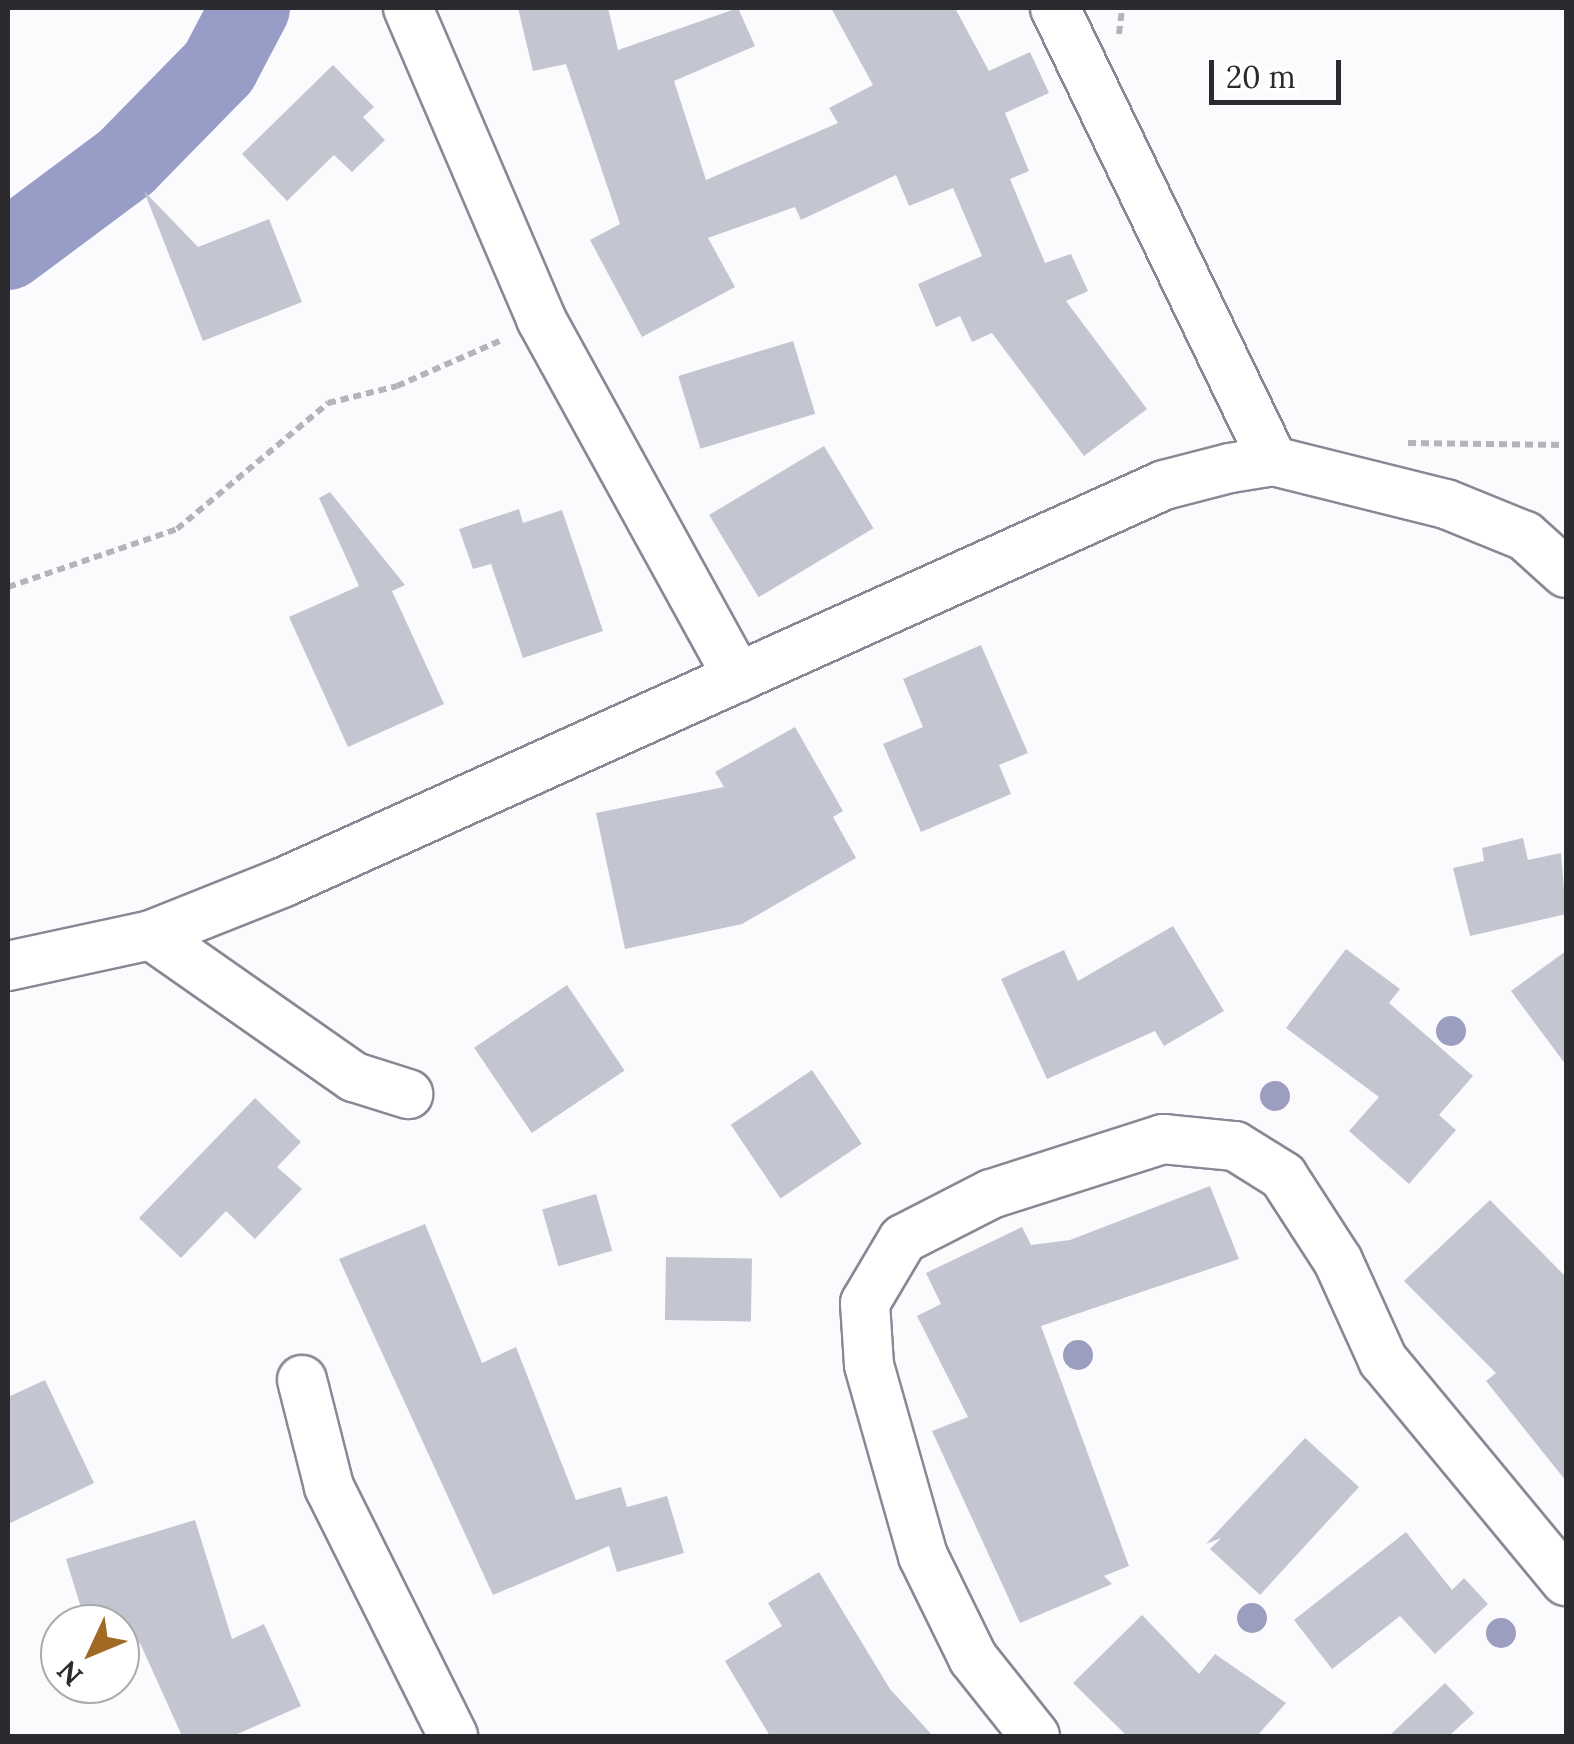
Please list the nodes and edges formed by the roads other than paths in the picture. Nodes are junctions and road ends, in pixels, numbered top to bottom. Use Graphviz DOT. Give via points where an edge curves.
graph roads {
  1 [pos="408,8"];
  2 [pos="1055,8"];
  3 [pos="1273,461"];
  4 [pos="1566,573"];
  5 [pos="738,676"];
  6 [pos="151,935"];
  7 [pos="28,965"];
  8 [pos="8,1000"];
  9 [pos="408,1094"];
  10 [pos="302,1380"];
  11 [pos="1566,1581"];
  12 [pos="453,1736"];
  13 [pos="1035,1736"];
  1 -- 5 [label="street" via="541,320"];
  2 -- 3 [label="street"];
  3 -- 4 [label="street" via="1446,504 1525,536"];
  3 -- 5 [label="street" via="1164,485"];
  5 -- 6 [label="street" via="419,826"];
  6 -- 7 [label="street"];
  6 -- 9 [label="street" via="354,1076"];
  7 -- 8 [label="street"];
  10 -- 12 [label="street" via="329,1486"];
  11 -- 13 [label="street" via="1383,1360 1338,1261 1283,1176 1235,1146 1163,1139 991,1194 903,1239 865,1303 870,1365 922,1556 972,1658"];
}
